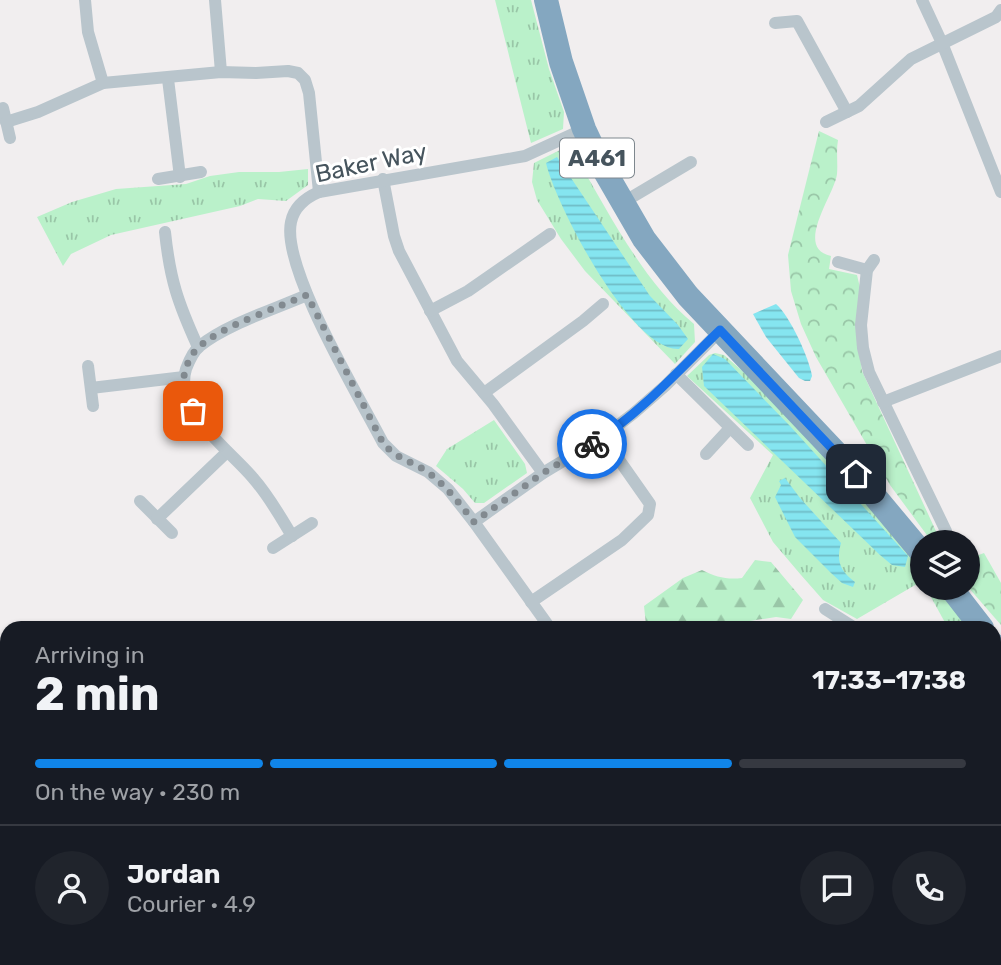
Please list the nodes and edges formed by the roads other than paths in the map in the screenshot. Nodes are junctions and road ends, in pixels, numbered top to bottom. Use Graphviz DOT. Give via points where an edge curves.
graph roads {
  1 [pos="85,0"];
  2 [pos="215,0"];
  3 [pos="546,0"];
  4 [pos="922,0"];
  5 [pos="1001,10"];
  6 [pos="775,23"];
  7 [pos="942,43"];
  8 [pos="221,72"];
  9 [pos="168,79"];
  10 [pos="103,83"];
  11 [pos="3,108"];
  12 [pos="836,118"];
  13 [pos="6,122"];
  14 [pos="840,131"];
  15 [pos="574,134"];
  16 [pos="10,138"];
  17 [pos="691,162"];
  18 [pos="201,172"];
  19 [pos="180,177"];
  20 [pos="383,179"];
  21 [pos="159,180"];
  22 [pos="319,192"];
  23 [pos="1001,192"];
  24 [pos="622,203"];
  25 [pos="165,232"];
  26 [pos="550,234"];
  27 [pos="838,262"];
  28 [pos="307,295"];
  29 [pos="603,304"];
  30 [pos="429,311"];
  31 [pos="712,338"];
  32 [pos="198,347"];
  33 [pos="1001,356"];
  34 [pos="88,366"];
  35 [pos="676,374"];
  36 [pos="184,377"];
  37 [pos="91,388"];
  38 [pos="484,393"];
  39 [pos="883,402"];
  40 [pos="93,406"];
  41 [pos="730,428"];
  42 [pos="603,437"];
  43 [pos="748,445"];
  44 [pos="227,452"];
  45 [pos="706,454"];
  46 [pos="543,473"];
  47 [pos="140,501"];
  48 [pos="950,507"];
  49 [pos="937,513"];
  50 [pos="157,519"];
  51 [pos="474,522"];
  52 [pos="312,523"];
  53 [pos="946,530"];
  54 [pos="172,533"];
  55 [pos="292,536"];
  56 [pos="910,539"];
  57 [pos="272,548"];
  58 [pos="960,600"];
  59 [pos="531,602"];
  60 [pos="825,609"];
  61 [pos="545,621"];
  62 [pos="844,621"];
  63 [pos="977,621"];
  1 -- 10 [label="street" via="88,32"];
  2 -- 8 [label="street"];
  3 -- 15 [label="highway, A461"];
  4 -- 7 [label="street"];
  5 -- 7 [label="street" via="996,17"];
  6 -- 12 [label="street" via="797,21"];
  7 -- 12 [label="street" via="911,58 859,106"];
  7 -- 23 [label="street"];
  8 -- 9 [label="street"];
  8 -- 22 [label="street" via="288,71 305,80"];
  9 -- 10 [label="street"];
  9 -- 19 [label="street"];
  10 -- 13 [label="street"];
  11 -- 13 [label="street"];
  12 -- 14 [label="street"];
  13 -- 16 [label="street"];
  15 -- 20 [label="street, Baker Way" via="526,156"];
  15 -- 24 [label="highway, A461" via="600,163"];
  17 -- 24 [label="street"];
  18 -- 19 [label="street"];
  19 -- 21 [label="street"];
  20 -- 22 [label="street, Baker Way"];
  20 -- 30 [label="street" via="394,236"];
  22 -- 28 [label="street, Baker Way" via="297,207 291,222 290,243"];
  24 -- 31 [label="highway, A461"];
  25 -- 32 [label="street" via="171,280"];
  26 -- 30 [label="street" via="468,291"];
  27 -- 39 [label="street" via="871,265 861,325 863,348"];
  28 -- 32 [label="street"];
  28 -- 51 [label="street, Baker Way" via="383,443 441,483"];
  29 -- 38 [label="street"];
  30 -- 38 [label="street" via="457,361"];
  31 -- 35 [label="street"];
  31 -- 56 [label="highway, A461" via="856,474"];
  32 -- 36 [label="street"];
  33 -- 39 [label="street"];
  34 -- 37 [label="street"];
  35 -- 41 [label="street"];
  35 -- 42 [label="street"];
  36 -- 37 [label="street"];
  36 -- 44 [label="street" via="184,392 193,411"];
  37 -- 40 [label="street"];
  38 -- 46 [label="street"];
  39 -- 49 [label="street"];
  41 -- 43 [label="street"];
  41 -- 45 [label="street"];
  42 -- 46 [label="street"];
  42 -- 59 [label="street" via="650,504 648,515 622,540"];
  44 -- 50 [label="street"];
  44 -- 55 [label="street" via="264,491"];
  46 -- 51 [label="street"];
  47 -- 50 [label="street"];
  48 -- 49 [label="street"];
  49 -- 53 [label="street"];
  50 -- 54 [label="street"];
  51 -- 59 [label="street, Baker Way"];
  52 -- 55 [label="street"];
  55 -- 57 [label="street"];
  58 -- 63 [label="highway"];
  59 -- 61 [label="street, Baker Way"];
  60 -- 62 [label="street"];
}
